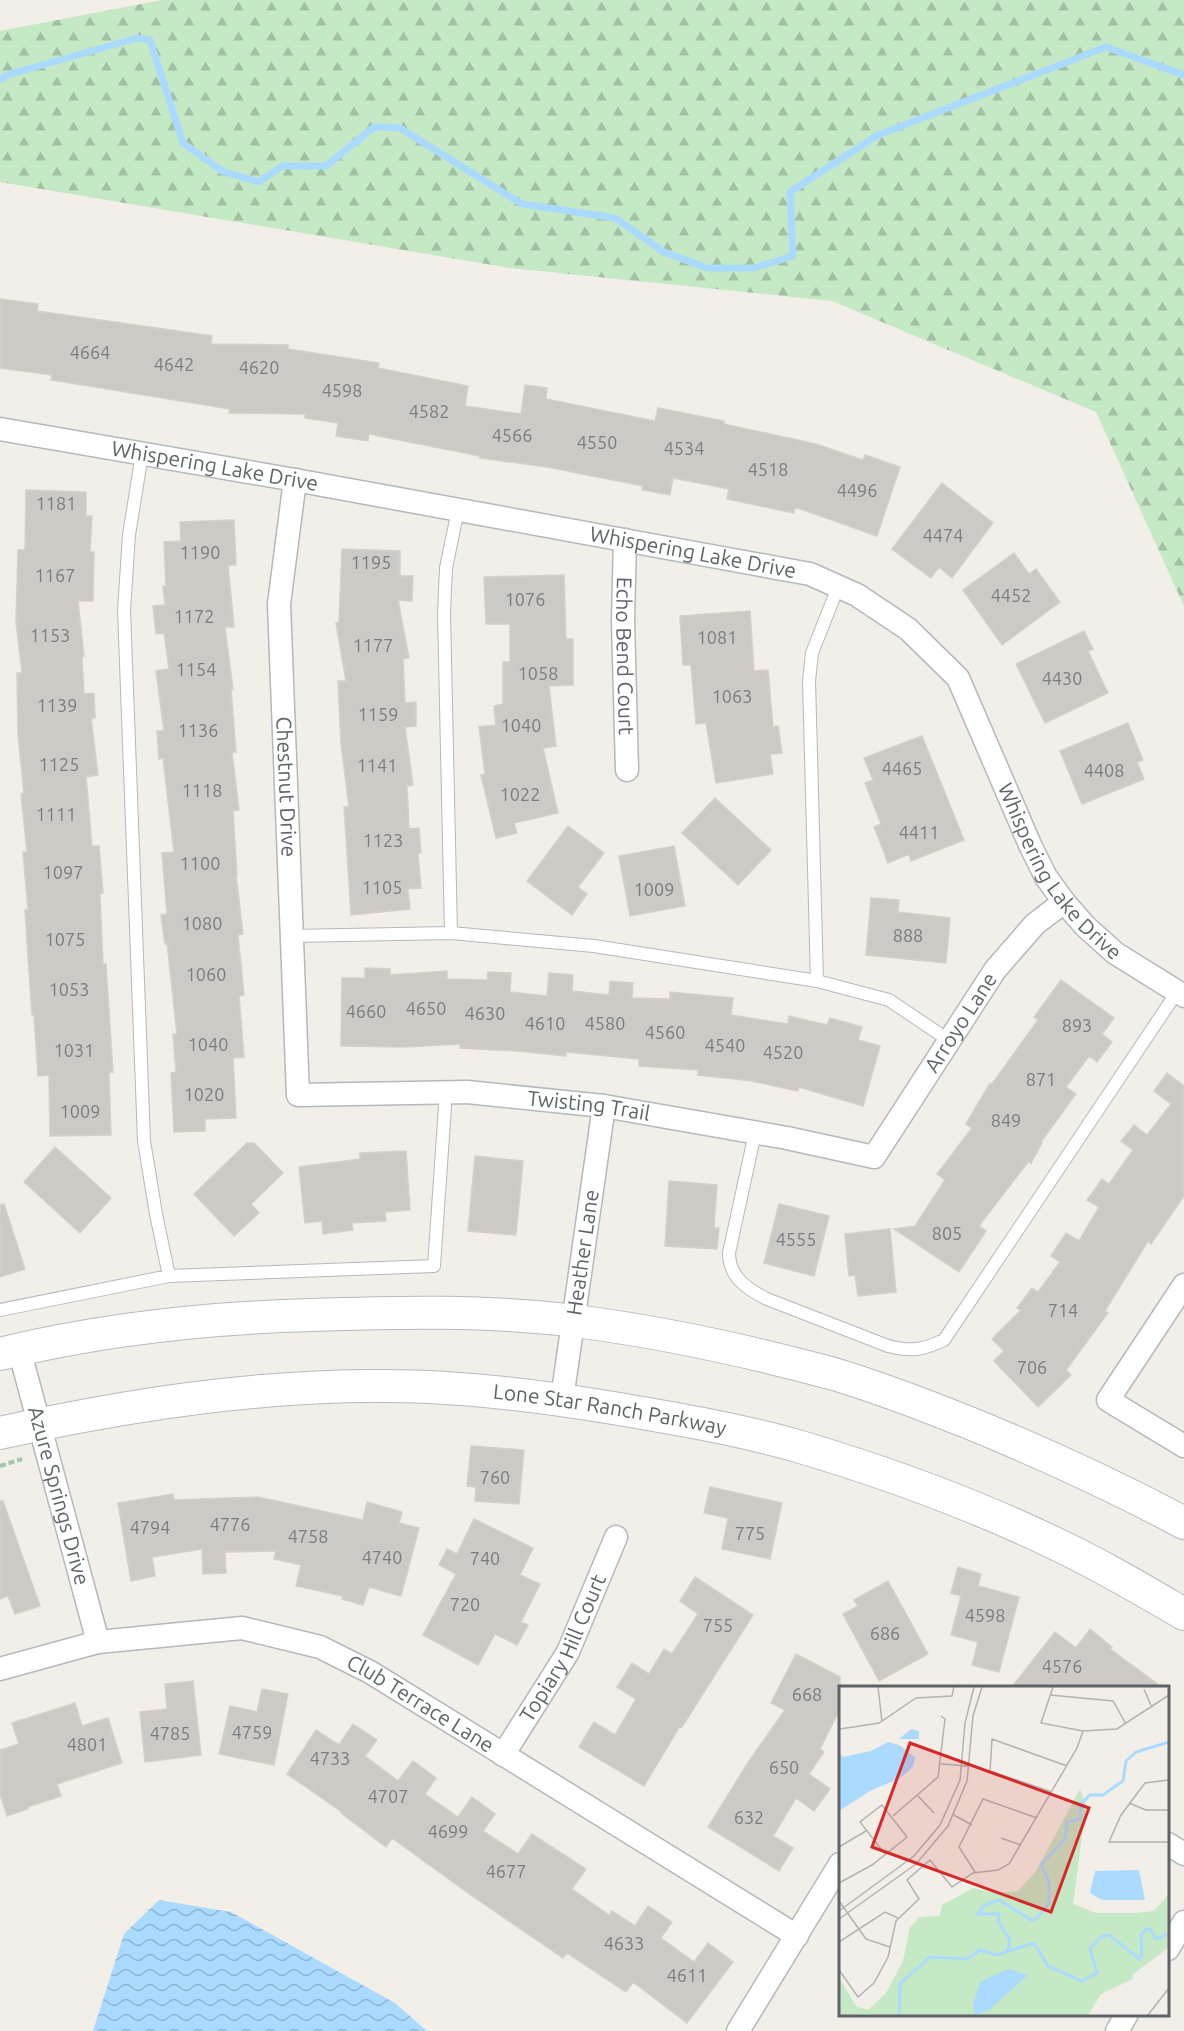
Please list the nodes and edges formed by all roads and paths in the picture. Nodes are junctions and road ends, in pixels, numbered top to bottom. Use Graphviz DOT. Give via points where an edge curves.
graph roads {
  1 [pos="0,429"];
  2 [pos="142,454"];
  3 [pos="295,480"];
  4 [pos="458,510"];
  5 [pos="625,540"];
  6 [pos="838,587"];
  7 [pos="627,770"];
  8 [pos="1064,902"];
  9 [pos="451,933"];
  10 [pos="292,936"];
  11 [pos="817,981"];
  12 [pos="1180,994"];
  13 [pos="950,1041"];
  14 [pos="446,1092"];
  15 [pos="298,1095"];
  16 [pos="603,1106"];
  17 [pos="755,1133"];
  18 [pos="874,1157"];
  19 [pos="169,1276"];
  20 [pos="1184,1285"];
  21 [pos="0,1310"];
  22 [pos="573,1321"];
  23 [pos="9,1352"];
  24 [pos="562,1399"];
  25 [pos="0,1433"];
  26 [pos="42,1439"];
  27 [pos="1184,1446"];
  28 [pos="0,1466"];
  29 [pos="1184,1523"];
  30 [pos="616,1537"];
  31 [pos="1184,1614"];
  32 [pos="98,1642"];
  33 [pos="0,1669"];
  34 [pos="503,1755"];
  35 [pos="1169,1845"];
  36 [pos="1184,1854"];
  37 [pos="839,1866"];
  38 [pos="1184,1922"];
  39 [pos="797,1936"];
  40 [pos="1169,1946"];
  41 [pos="1126,2016"];
  42 [pos="738,2031"];
  43 [pos="1117,2031"];
  1 -- 2 [label="street, Whispering Lake Drive"];
  2 -- 3 [label="street, Whispering Lake Drive"];
  2 -- 19 [label="lane" via="129,535 124,610 144,1141"];
  3 -- 4 [label="street, Whispering Lake Drive"];
  3 -- 10 [label="street, Chestnut Drive" via="279,604"];
  4 -- 5 [label="street, Whispering Lake Drive"];
  4 -- 9 [label="lane" via="446,568 444,612"];
  5 -- 6 [label="street, Whispering Lake Drive" via="810,574"];
  5 -- 7 [label="street, Echo Bend Court"];
  6 -- 8 [label="street, Whispering Lake Drive" via="908,628 958,678 1031,847"];
  6 -- 11 [label="lane" via="812,653 809,681"];
  8 -- 12 [label="street, Whispering Lake Drive" via="1115,952"];
  8 -- 13 [label="street, Arroyo Lane" via="1035,924 995,970"];
  9 -- 10 [label="lane"];
  9 -- 11 [label="lane" via="594,946"];
  10 -- 15 [label="street, Chestnut Drive"];
  11 -- 13 [label="lane" via="889,1000"];
  12 -- 17 [label="lane" via="944,1340 923,1349 888,1346 767,1299 737,1279 729,1253"];
  13 -- 18 [label="street, Arroyo Lane"];
  14 -- 15 [label="street, Twisting Trail"];
  14 -- 16 [label="street, Twisting Trail"];
  14 -- 19 [label="lane" via="434,1266"];
  16 -- 17 [label="street, Twisting Trail"];
  16 -- 22 [label="street, Heather Lane"];
  17 -- 18 [label="street, Twisting Trail"];
  19 -- 21 [label="lane"];
  20 -- 27 [label="street" via="1108,1400"];
  22 -- 23 [label="main road" via="389,1312 241,1317 103,1333"];
  22 -- 24 [label="street, Heather Lane"];
  22 -- 29 [label="main road" via="700,1342 834,1374 892,1393 1060,1460"];
  23 -- 26 [label="street, Azure Springs Drive"];
  24 -- 26 [label="main road, Lone Star Ranch Parkway" via="455,1388 384,1386 197,1397"];
  24 -- 31 [label="main road, Lone Star Ranch Parkway" via="723,1428 864,1468 1053,1542"];
  25 -- 26 [label="main road, Lone Star Ranch Parkway"];
  26 -- 28 [label="path"];
  26 -- 32 [label="street, Azure Springs Drive"];
  30 -- 34 [label="street, Topiary Hill Court" via="568,1652"];
  32 -- 33 [label="street, Club Terrace Lane"];
  32 -- 34 [label="street, Club Terrace Lane" via="242,1628 320,1647 370,1672"];
  34 -- 39 [label="street, Club Terrace Lane"];
  35 -- 36 [label="street"];
  37 -- 39 [label="street"];
  38 -- 40 [label="street"];
  39 -- 42 [label="street"];
  41 -- 43 [label="street"];
}
